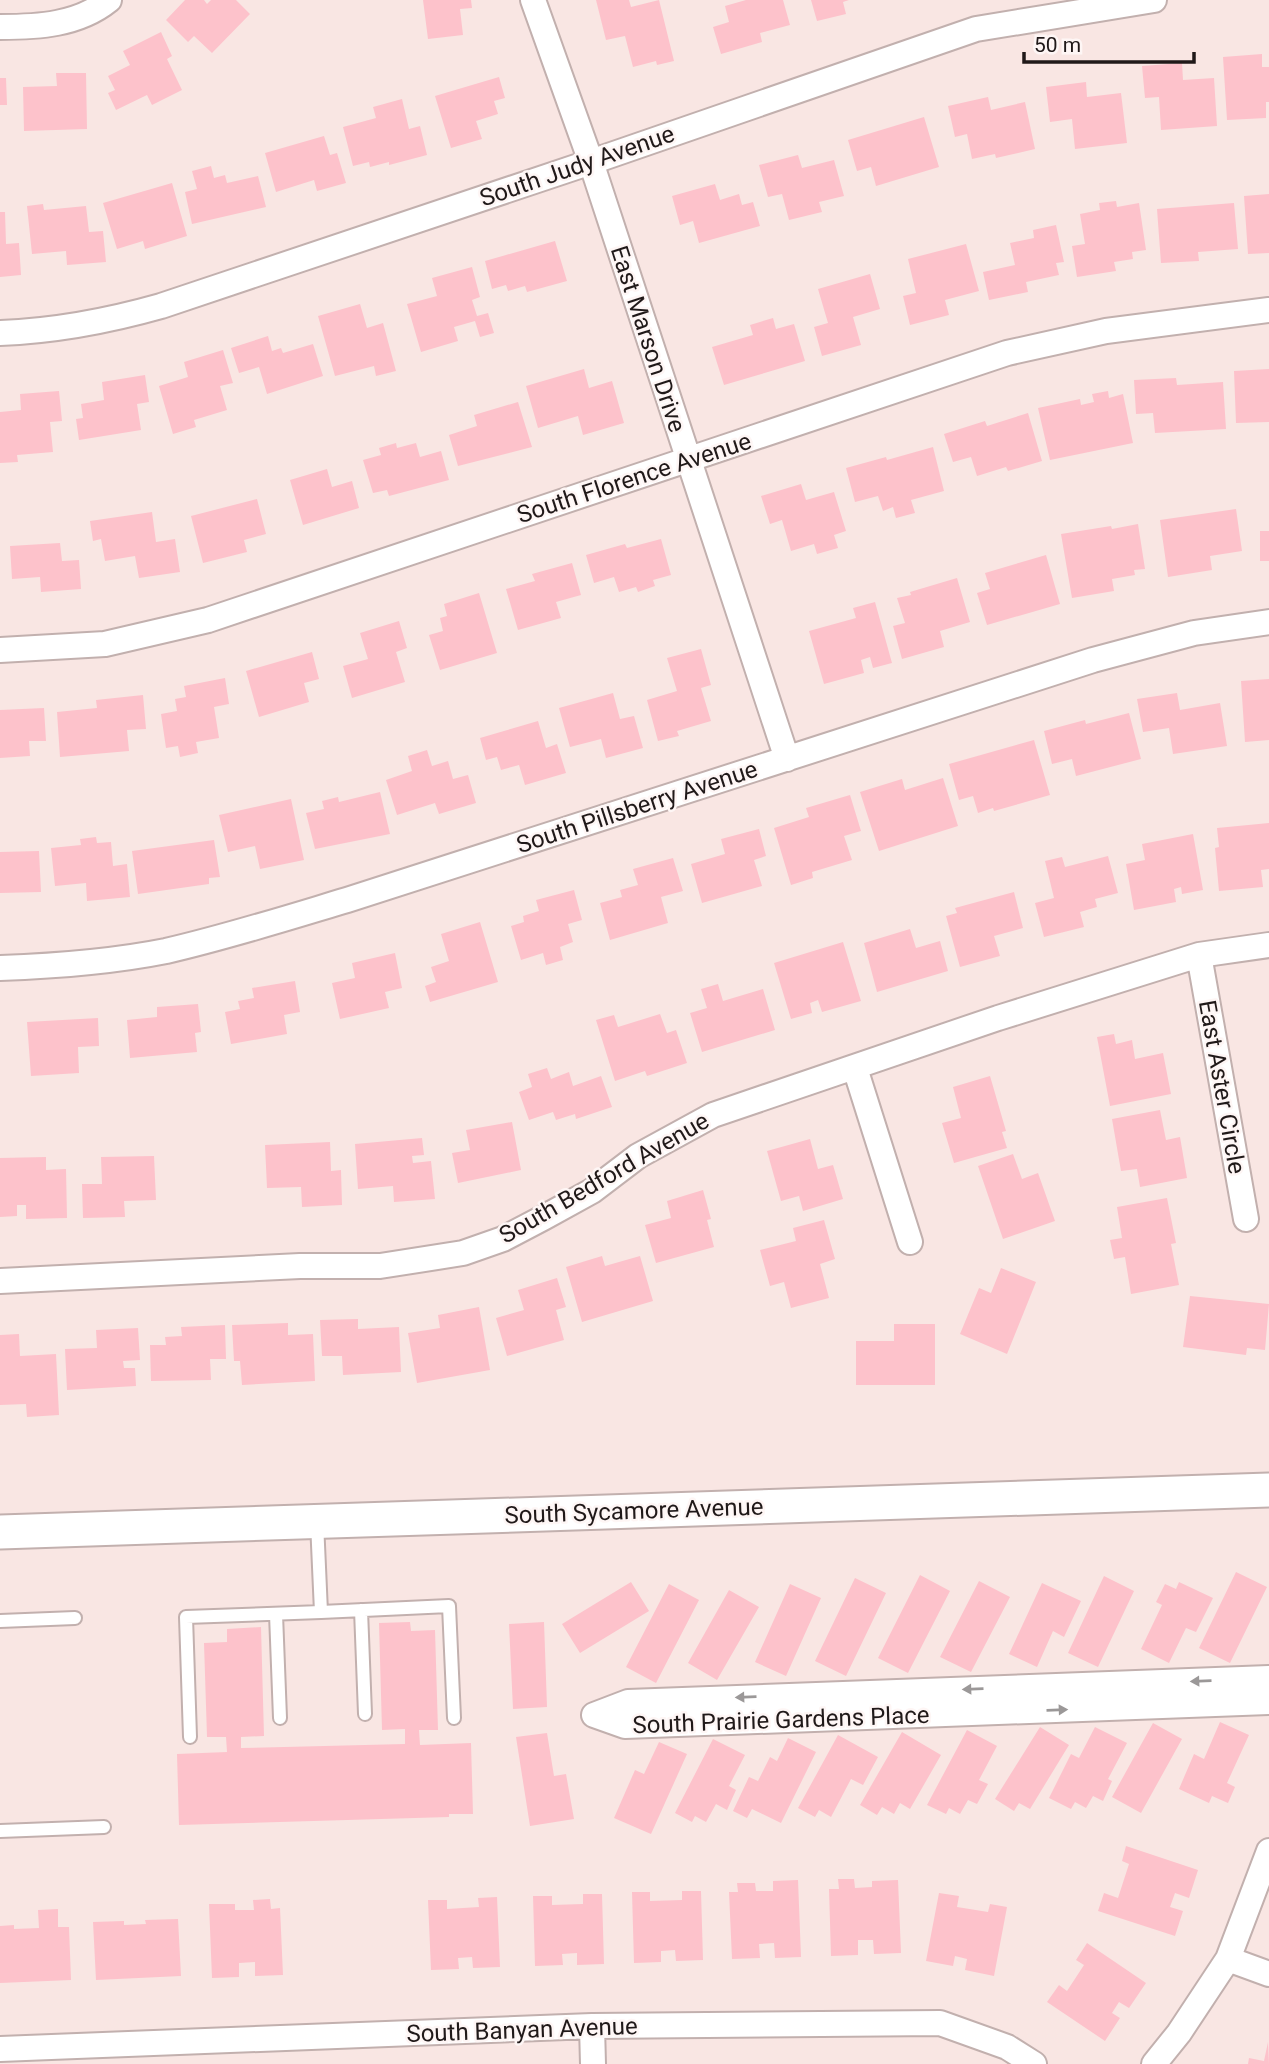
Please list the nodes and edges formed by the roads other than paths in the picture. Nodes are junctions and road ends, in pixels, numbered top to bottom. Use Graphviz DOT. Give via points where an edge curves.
graph roads {
  1 [pos="109,0"];
  2 [pos="533,0"];
  3 [pos="1154,0"];
  4 [pos="0,27"];
  5 [pos="591,162"];
  6 [pos="1269,310"];
  7 [pos="0,333"];
  8 [pos="688,460"];
  9 [pos="1269,622"];
  10 [pos="0,650"];
  11 [pos="787,759"];
  12 [pos="1269,945"];
  13 [pos="1199,956"];
  14 [pos="0,968"];
  15 [pos="855,1068"];
  16 [pos="1246,1219"];
  17 [pos="910,1242"];
  18 [pos="0,1281"];
  19 [pos="1269,1490"];
  20 [pos="317,1521"];
  21 [pos="0,1532"];
  22 [pos="361,1610"];
  23 [pos="321,1612"];
  24 [pos="276,1614"];
  25 [pos="75,1618"];
  26 [pos="0,1621"];
  27 [pos="1269,1678"];
  28 [pos="1269,1702"];
  29 [pos="365,1714"];
  30 [pos="280,1718"];
  31 [pos="454,1718"];
  32 [pos="190,1737"];
  33 [pos="104,1827"];
  34 [pos="0,1831"];
  35 [pos="1269,1851"];
  36 [pos="1228,1959"];
  37 [pos="1269,1974"];
  38 [pos="592,2026"];
  39 [pos="0,2049"];
  40 [pos="593,2064"];
  41 [pos="1034,2064"];
  42 [pos="1154,2064"];
  1 -- 4 [label="street" via="77,19 39,27"];
  2 -- 5 [label="street, East Marson Drive"];
  3 -- 5 [label="street, South Judy Avenue" via="976,29"];
  5 -- 7 [label="street, South Judy Avenue" via="150,309 106,321"];
  5 -- 8 [label="street, East Marson Drive"];
  6 -- 8 [label="street, South Florence Avenue" via="1106,331 1007,353"];
  8 -- 10 [label="street, South Florence Avenue" via="208,620 105,644"];
  8 -- 11 [label="street, East Marson Drive"];
  9 -- 11 [label="street, South Pillsberry Avenue" via="1194,633 1093,660"];
  11 -- 14 [label="street, South Pillsberry Avenue" via="234,934 74,965"];
  12 -- 13 [label="street, South Bedford Avenue"];
  13 -- 15 [label="street, South Bedford Avenue"];
  13 -- 16 [label="street, East Aster Circle"];
  15 -- 17 [label="street"];
  15 -- 18 [label="street, South Bedford Avenue" via="713,1115 638,1156 592,1191 544,1218 463,1253 380,1266"];
  19 -- 20 [label="main road, South Sycamore Avenue"];
  20 -- 21 [label="main road, South Sycamore Avenue"];
  20 -- 23 [label="lane"];
  22 -- 23 [label="lane"];
  22 -- 29 [label="lane"];
  22 -- 31 [label="lane" via="449,1606"];
  23 -- 24 [label="lane"];
  24 -- 30 [label="lane"];
  24 -- 32 [label="lane" via="186,1617"];
  25 -- 26 [label="lane"];
  27 -- 28 [label="street, South Prairie Gardens Place, one-way" via="628,1702 594,1715 625,1727"];
  33 -- 34 [label="lane"];
  35 -- 36 [label="street"];
  36 -- 37 [label="street"];
  36 -- 42 [label="street"];
  38 -- 39 [label="street, South Banyan Avenue"];
  38 -- 40 [label="street"];
  38 -- 41 [label="street, South Banyan Avenue" via="940,2023 1007,2047"];
}
